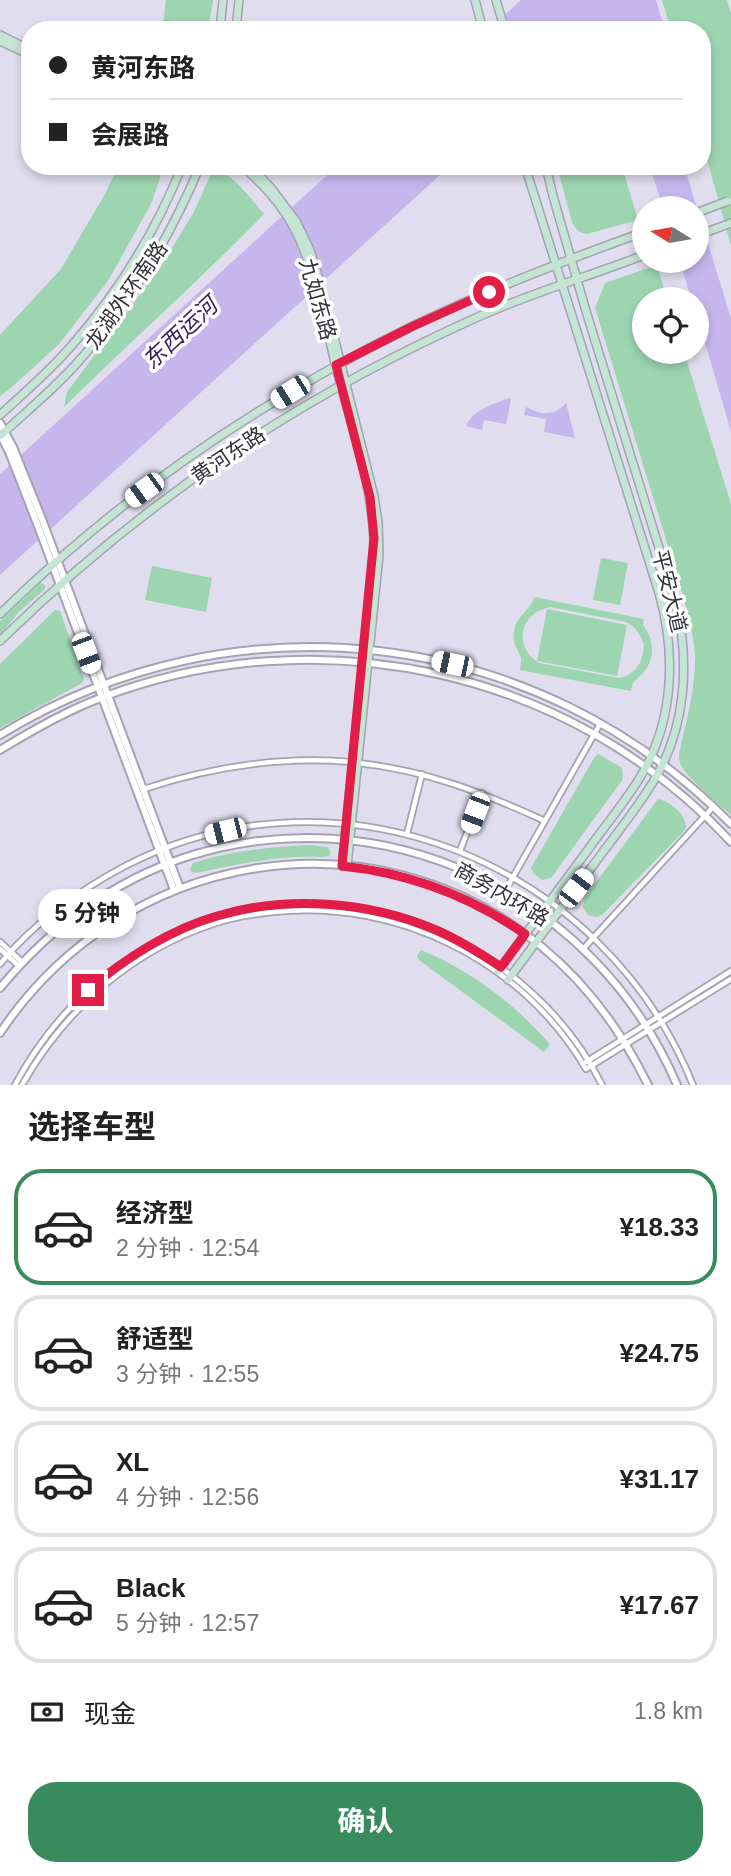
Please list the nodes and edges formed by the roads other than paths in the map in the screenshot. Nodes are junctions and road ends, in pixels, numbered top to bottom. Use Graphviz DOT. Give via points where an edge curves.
graph roads {
  1 [pos="223,0"];
  2 [pos="239,0"];
  3 [pos="475,0"];
  4 [pos="497,4"];
  5 [pos="221,21"];
  6 [pos="237,21"];
  7 [pos="481,21"];
  8 [pos="502,21"];
  9 [pos="0,35"];
  10 [pos="0,41"];
  11 [pos="21,46"];
  12 [pos="21,51"];
  13 [pos="179,175"];
  14 [pos="196,175"];
  15 [pos="252,175"];
  16 [pos="260,175"];
  17 [pos="527,175"];
  18 [pos="549,175"];
  19 [pos="730,201"];
  20 [pos="279,202"];
  21 [pos="709,208"];
  22 [pos="731,223"];
  23 [pos="709,231"];
  24 [pos="632,236"];
  25 [pos="571,259"];
  26 [pos="632,259"];
  27 [pos="556,265"];
  28 [pos="577,279"];
  29 [pos="562,284"];
  30 [pos="338,364"];
  31 [pos="343,383"];
  32 [pos="0,415"];
  33 [pos="0,423"];
  34 [pos="2,434"];
  35 [pos="55,564"];
  36 [pos="62,583"];
  37 [pos="0,614"];
  38 [pos="0,641"];
  39 [pos="366,649"];
  40 [pos="365,662"];
  41 [pos="101,685"];
  42 [pos="105,696"];
  43 [pos="600,723"];
  44 [pos="594,734"];
  45 [pos="0,735"];
  46 [pos="0,750"];
  47 [pos="651,756"];
  48 [pos="355,762"];
  49 [pos="662,764"];
  50 [pos="646,767"];
  51 [pos="422,774"];
  52 [pos="657,775"];
  53 [pos="144,789"];
  54 [pos="482,793"];
  55 [pos="714,806"];
  56 [pos="705,815"];
  57 [pos="545,821"];
  58 [pos="348,824"];
  59 [pos="731,824"];
  60 [pos="407,834"];
  61 [pos="347,840"];
  62 [pos="731,842"];
  63 [pos="163,849"];
  64 [pos="460,851"];
  65 [pos="168,864"];
  66 [pos="344,866"];
  67 [pos="513,877"];
  68 [pos="177,889"];
  69 [pos="505,891"];
  70 [pos="550,901"];
  71 [pos="561,909"];
  72 [pos="541,913"];
  73 [pos="551,921"];
  74 [pos="525,934"];
  75 [pos="594,938"];
  76 [pos="0,942"];
  77 [pos="536,942"];
  78 [pos="0,949"];
  79 [pos="583,949"];
  80 [pos="9,954"];
  81 [pos="0,964"];
  82 [pos="20,964"];
  83 [pos="499,969"];
  84 [pos="731,971"];
  85 [pos="510,977"];
  86 [pos="731,979"];
  87 [pos="0,988"];
  88 [pos="660,1019"];
  89 [pos="647,1028"];
  90 [pos="0,1033"];
  91 [pos="625,1042"];
  92 [pos="587,1065"];
  93 [pos="15,1085"];
  94 [pos="22,1085"];
  95 [pos="602,1085"];
  96 [pos="648,1085"];
  97 [pos="677,1085"];
  98 [pos="693,1085"];
  1 -- 5 [label="main road"];
  2 -- 6 [label="main road"];
  3 -- 7 [label="main road"];
  4 -- 8 [label="main road"];
  9 -- 11 [label="main road"];
  10 -- 12 [label="main road"];
  13 -- 32 [label="main road, 龙湖外环南路" via="152,231 106,304 73,345"];
  14 -- 34 [label="main road, 龙湖外环南路" via="166,239 119,313 63,378"];
  15 -- 20 [label="main road, 九如东路"];
  16 -- 20 [label="main road, 九如东路"];
  17 -- 27 [label="main road, 平安大道"];
  18 -- 25 [label="main road, 平安大道"];
  19 -- 21 [label="main road, bridge"];
  20 -- 30 [label="main road, 九如东路" via="306,252"];
  22 -- 23 [label="main road"];
  24 -- 25 [label="main road, 黄河东路"];
  25 -- 27 [label="main road, 黄河东路"];
  25 -- 28 [label="main road, 平安大道"];
  26 -- 28 [label="main road, 黄河东路"];
  27 -- 29 [label="main road, 平安大道"];
  27 -- 30 [label="main road, 黄河东路" via="446,311"];
  28 -- 29 [label="main road, 黄河东路"];
  28 -- 49 [label="main road, 平安大道" via="673,589 682,632 682,693"];
  29 -- 31 [label="main road, 黄河东路" via="446,332"];
  29 -- 47 [label="main road, 平安大道" via="666,618 669,691"];
  30 -- 31 [label="main road, 九如东路"];
  30 -- 35 [label="main road, 黄河东路" via="168,472"];
  31 -- 36 [label="main road, 黄河东路" via="179,488"];
  31 -- 39 [label="main road, 九如东路" via="373,523"];
  33 -- 34 [label="street"];
  34 -- 35 [label="street"];
  35 -- 36 [label="street"];
  35 -- 37 [label="main road, 黄河东路"];
  36 -- 38 [label="main road, 黄河东路"];
  36 -- 41 [label="street"];
  39 -- 40 [label="main road, 九如东路"];
  39 -- 41 [label="street" via="302,646 238,651 175,662"];
  39 -- 43 [label="street" via="485,673"];
  40 -- 42 [label="street" via="311,659 239,664"];
  40 -- 44 [label="street" via="482,685"];
  40 -- 48 [label="main road, 九如东路"];
  41 -- 42 [label="street"];
  41 -- 45 [label="street"];
  42 -- 46 [label="street"];
  42 -- 53 [label="street"];
  42 -- 63 [label="street"];
  43 -- 44 [label="street"];
  43 -- 47 [label="street"];
  44 -- 50 [label="street"];
  44 -- 57 [label="street"];
  47 -- 49 [label="street"];
  47 -- 50 [label="main road, 平安大道"];
  48 -- 51 [label="street"];
  48 -- 53 [label="street" via="233,766"];
  48 -- 58 [label="main road, 九如东路"];
  49 -- 52 [label="main road, 平安大道"];
  49 -- 55 [label="street"];
  50 -- 52 [label="street"];
  50 -- 70 [label="main road, 平安大道"];
  51 -- 54 [label="street"];
  51 -- 60 [label="street"];
  52 -- 56 [label="street"];
  52 -- 71 [label="main road, 平安大道"];
  53 -- 63 [label="street"];
  54 -- 57 [label="street"];
  54 -- 64 [label="street"];
  55 -- 56 [label="street"];
  55 -- 59 [label="street"];
  56 -- 62 [label="street"];
  56 -- 75 [label="street"];
  57 -- 67 [label="street"];
  58 -- 60 [label="street"];
  58 -- 61 [label="main road, 九如东路"];
  58 -- 63 [label="street" via="255,825"];
  60 -- 64 [label="street"];
  61 -- 65 [label="street, 商务内环路" via="257,841"];
  61 -- 66 [label="main road, 九如东路"];
  61 -- 69 [label="street, 商务内环路" via="417,853"];
  63 -- 65 [label="street"];
  63 -- 80 [label="street" via="79,893"];
  64 -- 67 [label="street"];
  65 -- 68 [label="street"];
  65 -- 82 [label="street, 商务内环路" via="88,906"];
  66 -- 68 [label="street, 商务内环路" via="260,867"];
  66 -- 74 [label="street, 商务内环路" via="439,888"];
  67 -- 69 [label="street"];
  67 -- 70 [label="street"];
  68 -- 90 [label="street, 商务内环路" via="83,942 36,985"];
  69 -- 72 [label="street, 商务内环路"];
  70 -- 71 [label="street"];
  70 -- 72 [label="main road, 平安大道"];
  71 -- 73 [label="main road, 平安大道"];
  71 -- 75 [label="street"];
  72 -- 73 [label="street, 商务内环路"];
  72 -- 74 [label="main road, 平安大道"];
  73 -- 77 [label="main road, 平安大道"];
  73 -- 79 [label="street, 商务内环路"];
  74 -- 77 [label="street, 商务内环路"];
  74 -- 83 [label="main road, 平安大道"];
  75 -- 79 [label="street"];
  75 -- 88 [label="street" via="630,976"];
  76 -- 80 [label="street"];
  77 -- 85 [label="main road, 平安大道"];
  77 -- 91 [label="street, 商务内环路" via="588,992"];
  78 -- 80 [label="street"];
  79 -- 89 [label="street, 商务内环路" via="618,986"];
  80 -- 81 [label="street"];
  80 -- 82 [label="street"];
  82 -- 87 [label="street, 商务内环路"];
  83 -- 85 [label="street"];
  83 -- 93 [label="street" via="435,930 357,908 304,903 217,916 152,945 96,983 49,1031"];
  83 -- 94 [label="street" via="433,935 356,914 304,909 226,920 122,969 54,1035"];
  84 -- 88 [label="street"];
  85 -- 92 [label="street"];
  86 -- 88 [label="street"];
  88 -- 89 [label="street"];
  88 -- 98 [label="street"];
  89 -- 91 [label="street"];
  89 -- 97 [label="street, 商务内环路"];
  91 -- 92 [label="street"];
  91 -- 96 [label="street, 商务内环路"];
  92 -- 95 [label="street"];
}
